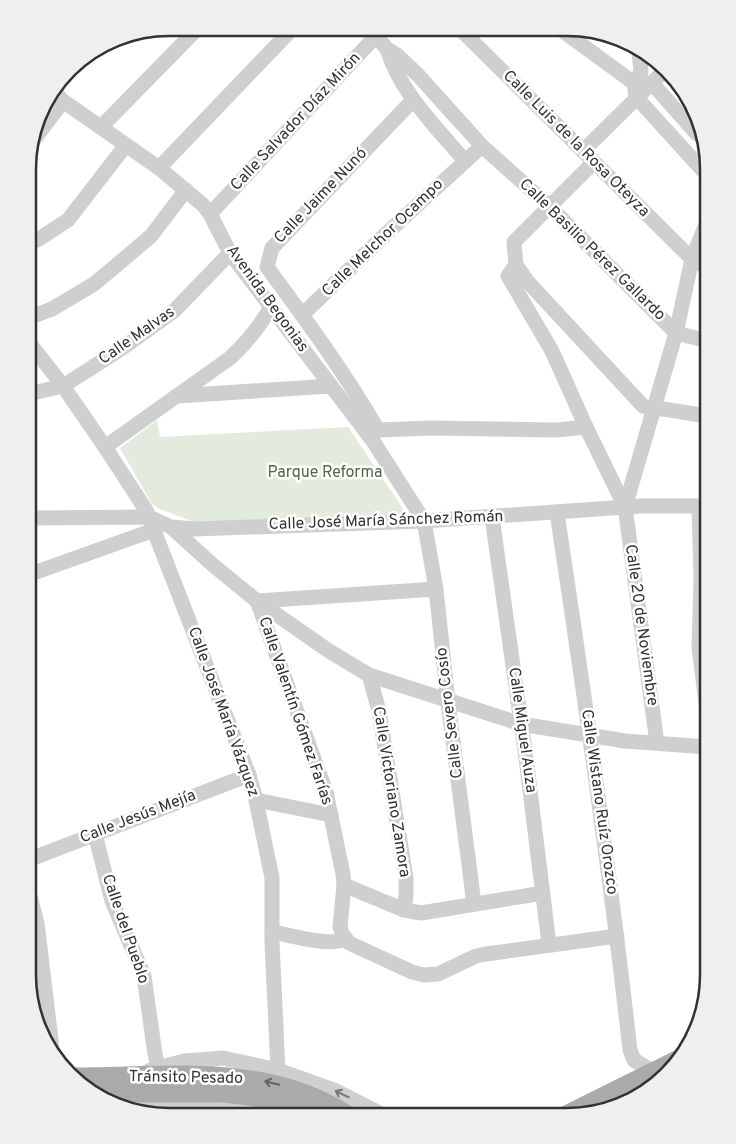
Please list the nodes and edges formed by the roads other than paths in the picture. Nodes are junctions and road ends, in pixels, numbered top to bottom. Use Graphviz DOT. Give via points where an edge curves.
graph roads {
  1 [pos="190,36"];
  2 [pos="284,36"];
  3 [pos="370,36"];
  4 [pos="378,36"];
  5 [pos="467,36"];
  6 [pos="578,37"];
  7 [pos="387,49"];
  8 [pos="640,58"];
  9 [pos="660,75"];
  10 [pos="652,83"];
  11 [pos="635,90"];
  12 [pos="58,96"];
  13 [pos="413,100"];
  14 [pos="693,126"];
  15 [pos="101,127"];
  16 [pos="126,145"];
  17 [pos="482,146"];
  18 [pos="588,156"];
  19 [pos="464,161"];
  20 [pos="700,166"];
  21 [pos="159,168"];
  22 [pos="186,190"];
  23 [pos="549,206"];
  24 [pos="210,214"];
  25 [pos="700,239"];
  26 [pos="36,240"];
  27 [pos="230,254"];
  28 [pos="692,259"];
  29 [pos="700,263"];
  30 [pos="516,265"];
  31 [pos="271,307"];
  32 [pos="36,315"];
  33 [pos="306,320"];
  34 [pos="676,333"];
  35 [pos="294,338"];
  36 [pos="700,338"];
  37 [pos="36,351"];
  38 [pos="63,386"];
  39 [pos="331,386"];
  40 [pos="36,392"];
  41 [pos="177,396"];
  42 [pos="653,409"];
  43 [pos="700,415"];
  44 [pos="586,427"];
  45 [pos="375,436"];
  46 [pos="105,446"];
  47 [pos="700,506"];
  48 [pos="625,507"];
  49 [pos="557,513"];
  50 [pos="147,514"];
  51 [pos="492,517"];
  52 [pos="36,518"];
  53 [pos="424,521"];
  54 [pos="171,527"];
  55 [pos="36,571"];
  56 [pos="436,589"];
  57 [pos="257,601"];
  58 [pos="699,633"];
  59 [pos="699,651"];
  60 [pos="369,675"];
  61 [pos="448,702"];
  62 [pos="521,724"];
  63 [pos="590,735"];
  64 [pos="657,743"];
  65 [pos="699,746"];
  66 [pos="249,775"];
  67 [pos="256,800"];
  68 [pos="331,815"];
  69 [pos="95,834"];
  70 [pos="36,857"];
  71 [pos="344,885"];
  72 [pos="543,893"];
  73 [pos="474,904"];
  74 [pos="404,910"];
  75 [pos="36,919"];
  76 [pos="272,932"];
  77 [pos="617,936"];
  78 [pos="345,939"];
  79 [pos="549,944"];
  80 [pos="51,1035"];
  81 [pos="157,1060"];
  82 [pos="278,1070"];
  83 [pos="656,1074"];
  84 [pos="654,1075"];
  85 [pos="86,1078"];
  86 [pos="136,1084"];
  87 [pos="241,1086"];
  88 [pos="105,1091"];
  89 [pos="586,1106"];
  90 [pos="232,1108"];
  91 [pos="293,1108"];
  92 [pos="334,1108"];
  93 [pos="369,1108"];
  1 -- 15 [label="street"];
  2 -- 21 [label="street"];
  3 -- 24 [label="street, Calle Salvador Díaz Mirón"];
  4 -- 7 [label="street, Calle Basilio Pérez Gallardo"];
  5 -- 18 [label="street, Calle Luis de la Rosa Oteyza"];
  6 -- 11 [label="street"];
  7 -- 13 [label="street, Calle Basilio Pérez Gallardo"];
  7 -- 17 [label="street, Calle Basilio Pérez Gallardo" via="418,75"];
  8 -- 11 [label="street" via="641,72"];
  9 -- 10 [label="street"];
  10 -- 11 [label="street"];
  10 -- 14 [label="street"];
  11 -- 18 [label="street"];
  11 -- 20 [label="street"];
  12 -- 15 [label="street, Avenida Begonias"];
  13 -- 19 [label="street, Calle Basilio Pérez Gallardo"];
  13 -- 33 [label="street, Calle Jaime Nunó" via="272,248 267,267"];
  15 -- 16 [label="street, Avenida Begonias"];
  16 -- 21 [label="street, Avenida Begonias"];
  16 -- 26 [label="street" via="68,220"];
  17 -- 19 [label="street"];
  17 -- 23 [label="street, Calle Basilio Pérez Gallardo"];
  18 -- 23 [label="street"];
  18 -- 28 [label="street, Calle Luis de la Rosa Oteyza"];
  19 -- 33 [label="street, Calle Melchor Ocampo" via="388,232"];
  21 -- 22 [label="street, Avenida Begonias"];
  22 -- 24 [label="street, Avenida Begonias"];
  22 -- 32 [label="street" via="151,236 118,264 94,284"];
  23 -- 30 [label="street" via="514,242"];
  23 -- 34 [label="street, Calle Basilio Pérez Gallardo"];
  24 -- 27 [label="street, Avenida Begonias"];
  25 -- 28 [label="street"];
  27 -- 31 [label="street, Avenida Begonias"];
  27 -- 38 [label="street, Calle Malvas" via="174,311"];
  28 -- 29 [label="street, Calle Luis de la Rosa Oteyza"];
  28 -- 34 [label="street"];
  30 -- 42 [label="street" via="637,399"];
  30 -- 44 [label="street" via="508,276 552,351"];
  31 -- 35 [label="street, Avenida Begonias"];
  31 -- 41 [label="street" via="230,358"];
  33 -- 35 [label="street, Calle Melchor Ocampo"];
  33 -- 45 [label="street" via="360,399"];
  34 -- 36 [label="street, Calle Basilio Pérez Gallardo"];
  34 -- 42 [label="street"];
  35 -- 39 [label="street, Avenida Begonias"];
  37 -- 38 [label="street, Calle José María Vázquez"];
  38 -- 40 [label="street, Calle Malvas"];
  38 -- 46 [label="street, Calle José María Vázquez"];
  39 -- 41 [label="street"];
  39 -- 45 [label="street, Avenida Begonias"];
  41 -- 46 [label="street"];
  42 -- 43 [label="street"];
  42 -- 48 [label="street"];
  44 -- 45 [label="street" via="557,430 431,428"];
  44 -- 48 [label="street"];
  45 -- 53 [label="street, Avenida Begonias"];
  46 -- 50 [label="street, Calle José María Vázquez"];
  47 -- 48 [label="street, Calle José María Sánchez Román"];
  48 -- 49 [label="street, Calle José María Sánchez Román"];
  48 -- 64 [label="street, Calle 20 de Noviembre"];
  49 -- 51 [label="street, Calle José María Sánchez Román"];
  49 -- 63 [label="street, Calle Wistano Ruíz Orozco"];
  50 -- 52 [label="street"];
  50 -- 54 [label="street, Calle José María Sánchez Román"];
  50 -- 55 [label="street"];
  50 -- 66 [label="street, Calle José María Vázquez"];
  51 -- 53 [label="street, Calle José María Sánchez Román"];
  51 -- 62 [label="street, Calle Miguel Auza"];
  53 -- 54 [label="street, Calle José María Sánchez Román" via="195,529"];
  53 -- 56 [label="street, Calle Severo Cosío"];
  54 -- 57 [label="street"];
  56 -- 57 [label="street"];
  56 -- 61 [label="street, Calle Severo Cosío"];
  57 -- 60 [label="street"];
  57 -- 68 [label="street, Calle Valentín Gómez Farías" via="326,792"];
  58 -- 59 [label="street"];
  60 -- 61 [label="street"];
  60 -- 74 [label="street, Calle Victoriano Zamora" via="379,711 406,878"];
  61 -- 62 [label="street"];
  61 -- 73 [label="street, Calle Severo Cosío"];
  62 -- 63 [label="street"];
  62 -- 72 [label="street, Calle Miguel Auza"];
  63 -- 64 [label="street"];
  63 -- 77 [label="street, Calle Wistano Ruíz Orozco"];
  64 -- 65 [label="street"];
  66 -- 67 [label="street, Calle José María Vázquez"];
  66 -- 69 [label="street, Calle Jesús Mejía"];
  67 -- 68 [label="street"];
  67 -- 76 [label="street, Calle José María Vázquez" via="272,878"];
  68 -- 71 [label="street, Calle Valentín Gómez Farías"];
  69 -- 70 [label="street, Calle Jesús Mejía"];
  69 -- 81 [label="street, Calle del Pueblo" via="112,901 144,976"];
  71 -- 74 [label="street"];
  71 -- 78 [label="street, Calle Valentín Gómez Farías" via="340,926"];
  72 -- 73 [label="street"];
  72 -- 79 [label="street, Calle Miguel Auza"];
  73 -- 74 [label="street" via="421,913"];
  75 -- 80 [label="street"];
  76 -- 78 [label="street" via="330,942"];
  76 -- 82 [label="street, Calle José María Vázquez"];
  77 -- 79 [label="street"];
  77 -- 83 [label="street, Calle Wistano Ruíz Orozco" via="630,1050 634,1060"];
  78 -- 79 [label="street" via="424,975 438,974 481,955"];
  81 -- 82 [label="street" via="222,1058"];
  81 -- 86 [label="street"];
  93 -- 82 [label="street, one-way" via="334,1090"];
  84 -- 89 [label="main road"];
  85 -- 86 [label="main road, Tránsito Pesado"];
  86 -- 87 [label="main road, Tránsito Pesado" via="224,1093"];
  86 -- 88 [label="main road, Tránsito Pesado"];
  86 -- 90 [label="street" via="155,1102"];
  87 -- 91 [label="main road"];
  92 -- 87 [label="main road, Tránsito Pesado, one-way" via="279,1085"];
}
